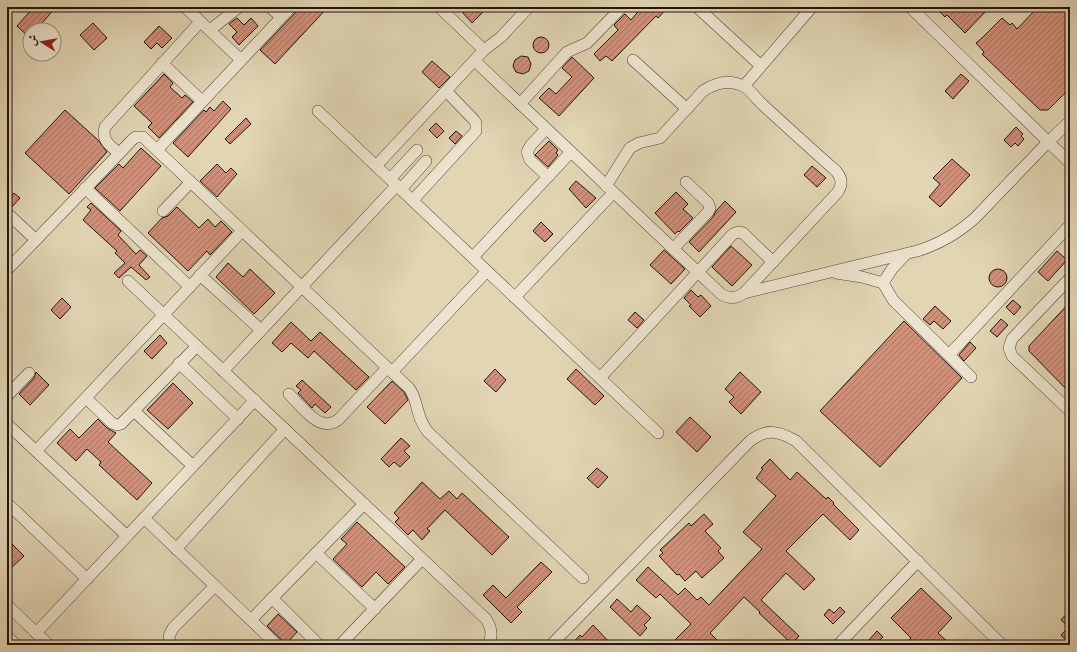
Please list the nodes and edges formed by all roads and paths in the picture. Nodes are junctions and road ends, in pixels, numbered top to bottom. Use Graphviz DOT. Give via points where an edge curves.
graph roads {
  1 [pos="185,7"];
  2 [pos="239,7"];
  3 [pos="270,7"];
  4 [pos="291,7"];
  5 [pos="439,7"];
  6 [pos="529,7"];
  7 [pos="622,7"];
  8 [pos="697,7"];
  9 [pos="812,7"];
  10 [pos="910,7"];
  11 [pos="281,17"];
  12 [pos="200,22"];
  13 [pos="210,30"];
  14 [pos="484,50"];
  15 [pos="241,60"];
  16 [pos="633,60"];
  17 [pos="475,61"];
  18 [pos="162,63"];
  19 [pos="761,66"];
  20 [pos="744,86"];
  21 [pos="446,92"];
  22 [pos="202,101"];
  23 [pos="520,104"];
  24 [pos="687,109"];
  25 [pos="318,111"];
  26 [pos="1070,121"];
  27 [pos="546,129"];
  28 [pos="1048,142"];
  29 [pos="157,150"];
  30 [pos="416,150"];
  31 [pos="571,152"];
  32 [pos="119,153"];
  33 [pos="426,161"];
  34 [pos="1070,163"];
  35 [pos="403,165"];
  36 [pos="376,166"];
  37 [pos="414,174"];
  38 [pos="548,177"];
  39 [pos="191,182"];
  40 [pos="686,182"];
  41 [pos="396,184"];
  42 [pos="85,188"];
  43 [pos="610,190"];
  44 [pos="412,200"];
  45 [pos="163,211"];
  46 [pos="7,213"];
  47 [pos="1070,225"];
  48 [pos="242,231"];
  49 [pos="36,240"];
  50 [pos="673,249"];
  51 [pos="907,254"];
  52 [pos="473,258"];
  53 [pos="773,262"];
  54 [pos="7,270"];
  55 [pos="487,270"];
  56 [pos="698,272"];
  57 [pos="830,272"];
  58 [pos="200,275"];
  59 [pos="1070,278"];
  60 [pos="128,281"];
  61 [pos="883,283"];
  62 [pos="190,287"];
  63 [pos="302,287"];
  64 [pos="744,293"];
  65 [pos="515,297"];
  66 [pos="164,315"];
  67 [pos="261,330"];
  68 [pos="197,346"];
  69 [pos="949,355"];
  70 [pos="180,363"];
  71 [pos="389,370"];
  72 [pos="223,371"];
  73 [pos="29,373"];
  74 [pos="971,377"];
  75 [pos="600,378"];
  76 [pos="289,394"];
  77 [pos="7,396"];
  78 [pos="86,398"];
  79 [pos="255,400"];
  80 [pos="134,411"];
  81 [pos="1070,412"];
  82 [pos="238,419"];
  83 [pos="7,424"];
  84 [pos="285,429"];
  85 [pos="658,433"];
  86 [pos="36,451"];
  87 [pos="193,466"];
  88 [pos="7,503"];
  89 [pos="364,504"];
  90 [pos="144,518"];
  91 [pos="127,536"];
  92 [pos="176,549"];
  93 [pos="316,553"];
  94 [pos="422,559"];
  95 [pos="918,561"];
  96 [pos="583,578"];
  97 [pos="87,579"];
  98 [pos="215,586"];
  99 [pos="272,598"];
  100 [pos="7,605"];
  101 [pos="375,609"];
  102 [pos="251,620"];
  103 [pos="36,633"];
  104 [pos="7,636"];
  105 [pos="16,645"];
  106 [pos="49,645"];
  107 [pos="170,645"];
  108 [pos="277,645"];
  109 [pos="320,645"];
  110 [pos="340,645"];
  111 [pos="488,645"];
  112 [pos="552,645"];
  113 [pos="838,645"];
  114 [pos="1002,645"];
  1 -- 12 [label="street"];
  2 -- 13 [label="street"];
  3 -- 11 [label="street"];
  4 -- 11 [label="street"];
  5 -- 14 [label="street"];
  6 -- 14 [label="street" via="501,37"];
  7 -- 23 [label="street" via="587,43 567,52"];
  8 -- 19 [label="street"];
  9 -- 19 [label="street"];
  10 -- 28 [label="street"];
  11 -- 15 [label="street"];
  12 -- 13 [label="street"];
  12 -- 18 [label="street"];
  13 -- 15 [label="street"];
  14 -- 17 [label="street"];
  15 -- 22 [label="street"];
  16 -- 24 [label="street"];
  17 -- 21 [label="street"];
  17 -- 23 [label="street"];
  18 -- 22 [label="street"];
  18 -- 32 [label="street" via="105,127 106,141"];
  19 -- 20 [label="street"];
  20 -- 24 [label="street" via="731,82 716,84 703,91"];
  20 -- 53 [label="street" via="836,171 841,179 841,187 837,193"];
  21 -- 36 [label="street"];
  21 -- 44 [label="street" via="474,120 477,127"];
  22 -- 29 [label="street"];
  23 -- 27 [label="street"];
  24 -- 43 [label="street" via="660,138 639,142 630,148"];
  25 -- 36 [label="street"];
  26 -- 28 [label="street"];
  27 -- 31 [label="street"];
  27 -- 38 [label="street" via="527,152 530,160"];
  28 -- 34 [label="street"];
  28 -- 51 [label="street" via="962,229 933,246"];
  29 -- 32 [label="street" via="140,136 133,139"];
  29 -- 39 [label="street"];
  30 -- 35 [label="street"];
  31 -- 38 [label="street"];
  31 -- 43 [label="street"];
  32 -- 42 [label="street"];
  33 -- 37 [label="street"];
  35 -- 37 [label="street"];
  35 -- 41 [label="street"];
  36 -- 41 [label="street"];
  37 -- 41 [label="street"];
  38 -- 52 [label="street"];
  39 -- 45 [label="street"];
  39 -- 48 [label="street"];
  40 -- 50 [label="street" via="710,208"];
  41 -- 44 [label="street"];
  41 -- 63 [label="street"];
  42 -- 49 [label="street"];
  42 -- 62 [label="street"];
  43 -- 50 [label="street"];
  43 -- 65 [label="street"];
  44 -- 52 [label="street"];
  46 -- 49 [label="street"];
  47 -- 69 [label="street"];
  48 -- 58 [label="street"];
  48 -- 63 [label="street"];
  49 -- 54 [label="street"];
  50 -- 56 [label="street"];
  51 -- 57 [label="street"];
  51 -- 61 [label="street" via="892,268"];
  52 -- 55 [label="street"];
  53 -- 56 [label="street" via="743,233 738,232 732,234"];
  53 -- 64 [label="street"];
  55 -- 65 [label="street"];
  55 -- 71 [label="street"];
  56 -- 64 [label="street" via="728,298 737,298"];
  56 -- 75 [label="street"];
  57 -- 61 [label="street"];
  57 -- 64 [label="street"];
  58 -- 62 [label="street"];
  58 -- 67 [label="street"];
  59 -- 81 [label="street" via="1012,339 1009,348 1012,356"];
  60 -- 66 [label="street"];
  61 -- 69 [label="street" via="893,300"];
  62 -- 66 [label="street"];
  63 -- 67 [label="street"];
  63 -- 71 [label="street"];
  65 -- 75 [label="street"];
  66 -- 68 [label="street"];
  66 -- 78 [label="street"];
  67 -- 72 [label="street"];
  68 -- 70 [label="street"];
  68 -- 72 [label="street"];
  69 -- 74 [label="street"];
  70 -- 80 [label="street"];
  70 -- 82 [label="street"];
  71 -- 76 [label="street" via="338,420 326,424 318,422"];
  71 -- 96 [label="street" via="411,391 419,418 428,432"];
  72 -- 79 [label="street"];
  73 -- 77 [label="street"];
  75 -- 85 [label="street"];
  78 -- 80 [label="street" via="117,425 122,424"];
  78 -- 86 [label="street"];
  79 -- 82 [label="street"];
  79 -- 84 [label="street"];
  80 -- 87 [label="street"];
  82 -- 87 [label="street"];
  83 -- 86 [label="street"];
  84 -- 89 [label="street"];
  84 -- 92 [label="street"];
  86 -- 91 [label="street"];
  87 -- 90 [label="street"];
  88 -- 97 [label="street"];
  89 -- 93 [label="street"];
  89 -- 94 [label="street"];
  90 -- 91 [label="street"];
  90 -- 92 [label="street"];
  91 -- 97 [label="street"];
  92 -- 98 [label="street"];
  93 -- 99 [label="street"];
  93 -- 101 [label="street"];
  94 -- 101 [label="street"];
  94 -- 111 [label="street" via="486,619 492,634"];
  95 -- 112 [label="street" via="796,441 778,433 763,433 750,441"];
  95 -- 113 [label="street"];
  95 -- 114 [label="street"];
  97 -- 103 [label="street"];
  98 -- 102 [label="street"];
  98 -- 107 [label="street" via="171,631"];
  99 -- 102 [label="street"];
  99 -- 109 [label="street"];
  100 -- 103 [label="street"];
  101 -- 110 [label="street"];
  102 -- 108 [label="street"];
  103 -- 106 [label="street"];
  104 -- 105 [label="street"];
}
